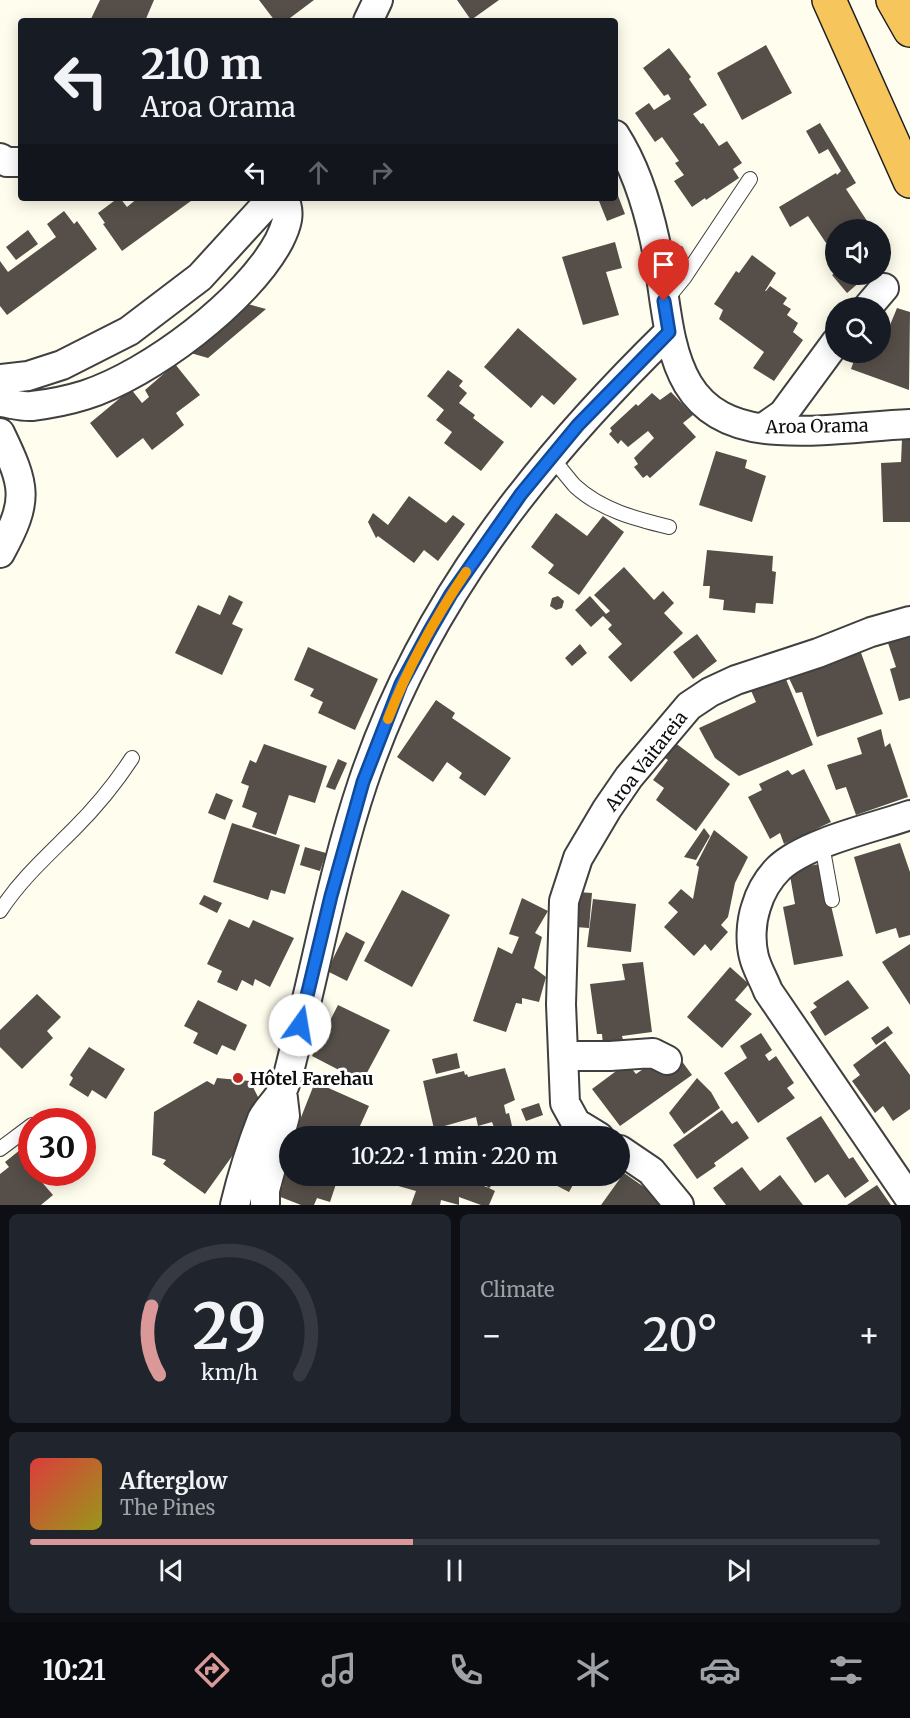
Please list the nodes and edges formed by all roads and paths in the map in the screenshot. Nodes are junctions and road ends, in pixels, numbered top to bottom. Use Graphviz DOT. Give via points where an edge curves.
graph roads {
  1 [pos="378,0"];
  2 [pos="829,0"];
  3 [pos="892,0"];
  4 [pos="369,18"];
  5 [pos="910,30"];
  6 [pos="618,140"];
  7 [pos="0,158"];
  8 [pos="18,162"];
  9 [pos="750,179"];
  10 [pos="910,181"];
  11 [pos="268,201"];
  12 [pos="285,201"];
  13 [pos="664,301"];
  14 [pos="669,332"];
  15 [pos="825,357"];
  16 [pos="0,379"];
  17 [pos="0,402"];
  18 [pos="910,424"];
  19 [pos="763,428"];
  20 [pos="0,433"];
  21 [pos="551,457"];
  22 [pos="669,527"];
  23 [pos="0,553"];
  24 [pos="910,621"];
  25 [pos="132,758"];
  26 [pos="910,815"];
  27 [pos="822,845"];
  28 [pos="832,900"];
  29 [pos="0,911"];
  30 [pos="563,1056"];
  31 [pos="667,1060"];
  32 [pos="282,1090"];
  33 [pos="581,1126"];
  34 [pos="18,1136"];
  35 [pos="0,1149"];
  36 [pos="630,1157"];
  37 [pos="910,1199"];
  38 [pos="265,1203"];
  39 [pos="235,1205"];
  40 [pos="679,1205"];
  1 -- 4 [label="street"];
  2 -- 10 [label="highway"];
  3 -- 5 [label="highway"];
  6 -- 13 [label="street, Aroa Orama" via="627,153 655,240"];
  7 -- 8 [label="street"];
  9 -- 13 [label="lane" via="684,278"];
  11 -- 16 [label="street" via="200,277 129,331 62,365 28,376"];
  12 -- 17 [label="street" via="288,213 284,230 272,253 249,283 180,343 131,374 86,394 30,406"];
  13 -- 14 [label="street, Aroa Orama"];
  14 -- 19 [label="street, Aroa Orama" via="677,365 700,402 720,416"];
  14 -- 21 [label="street"];
  15 -- 19 [label="street" via="783,414"];
  18 -- 19 [label="street, Aroa Orama"];
  20 -- 23 [label="street" via="21,486 20,512"];
  21 -- 22 [label="lane" via="576,486 605,506"];
  21 -- 32 [label="street" via="451,594 401,684 363,782"];
  24 -- 30 [label="street, Aroa Vaitareia" via="710,692 689,706 629,777 578,858 564,901"];
  25 -- 29 [label="lane" via="111,790 29,872"];
  26 -- 27 [label="street"];
  27 -- 28 [label="lane"];
  27 -- 37 [label="street" via="795,857 768,882 752,920 753,957 768,991"];
  30 -- 31 [label="street" via="653,1053"];
  30 -- 33 [label="street, Aroa Vaitareia" via="565,1103"];
  32 -- 38 [label="street" via="285,1116 264,1190"];
  32 -- 39 [label="street" via="263,1117"];
  34 -- 35 [label="lane"];
  36 -- 40 [label="street" via="651,1171"];
}
